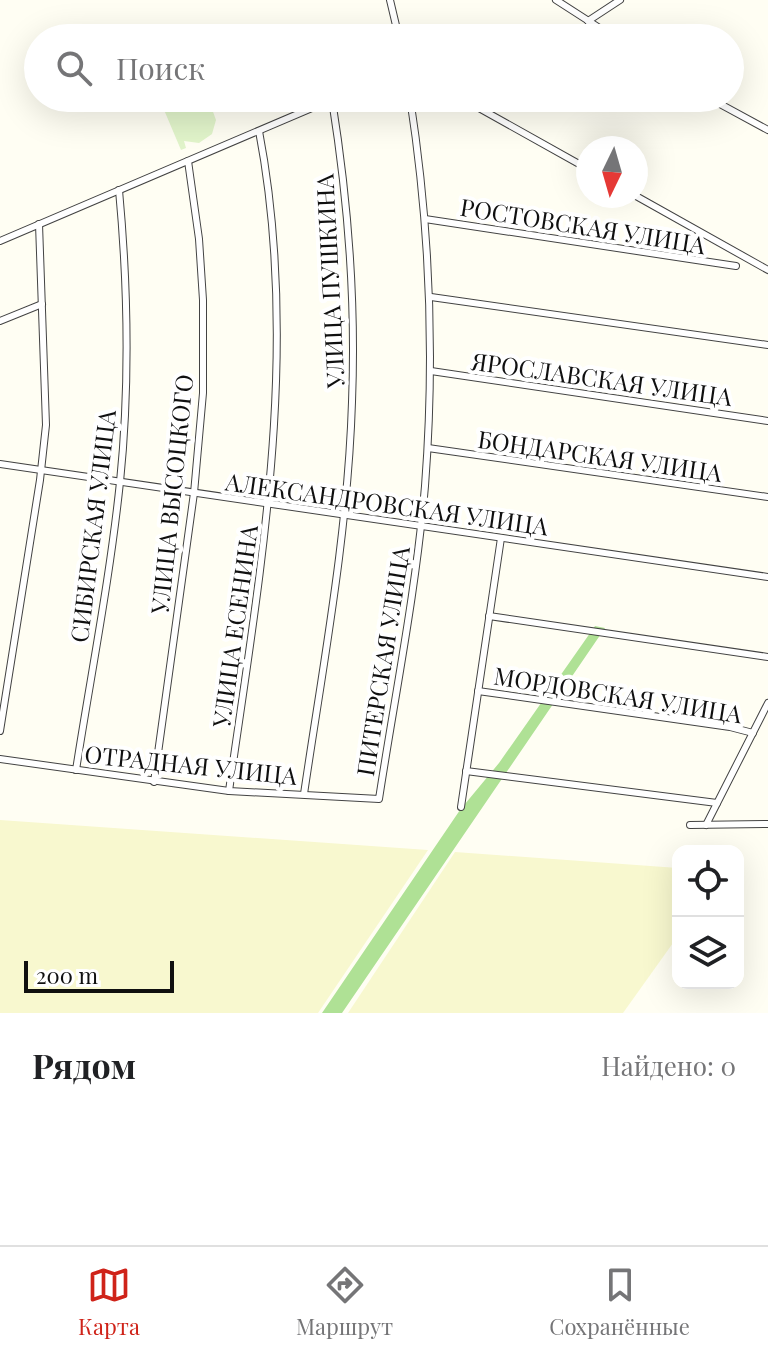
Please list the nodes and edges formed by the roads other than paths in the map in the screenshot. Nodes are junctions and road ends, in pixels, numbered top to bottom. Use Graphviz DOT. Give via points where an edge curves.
graph roads {
  1 [pos="390,0"];
  2 [pos="556,0"];
  3 [pos="620,0"];
  4 [pos="588,21"];
  5 [pos="396,24"];
  6 [pos="593,24"];
  7 [pos="304,112"];
  8 [pos="335,112"];
  9 [pos="412,112"];
  10 [pos="486,112"];
  11 [pos="735,112"];
  12 [pos="768,130"];
  13 [pos="259,131"];
  14 [pos="188,161"];
  15 [pos="576,162"];
  16 [pos="119,190"];
  17 [pos="648,203"];
  18 [pos="425,219"];
  19 [pos="39,224"];
  20 [pos="0,241"];
  21 [pos="736,266"];
  22 [pos="768,270"];
  23 [pos="431,297"];
  24 [pos="42,304"];
  25 [pos="0,321"];
  26 [pos="768,345"];
  27 [pos="431,371"];
  28 [pos="768,421"];
  29 [pos="428,448"];
  30 [pos="0,464"];
  31 [pos="41,471"];
  32 [pos="120,482"];
  33 [pos="194,493"];
  34 [pos="768,497"];
  35 [pos="269,504"];
  36 [pos="344,515"];
  37 [pos="421,526"];
  38 [pos="501,538"];
  39 [pos="768,577"];
  40 [pos="489,616"];
  41 [pos="768,657"];
  42 [pos="478,691"];
  43 [pos="768,703"];
  44 [pos="0,731"];
  45 [pos="753,733"];
  46 [pos="0,759"];
  47 [pos="76,770"];
  48 [pos="466,771"];
  49 [pos="154,782"];
  50 [pos="229,791"];
  51 [pos="304,794"];
  52 [pos="379,799"];
  53 [pos="717,803"];
  54 [pos="461,807"];
  55 [pos="768,824"];
  56 [pos="690,825"];
  57 [pos="706,825"];
  1 -- 5 [label="street"];
  2 -- 4 [label="street"];
  3 -- 4 [label="street"];
  4 -- 6 [label="street"];
  7 -- 13 [label="street"];
  8 -- 36 [label="street, УЛИЦА ПУШКИНА" via="353,310"];
  9 -- 18 [label="street, ПИТЕРСКАЯ УЛИЦА"];
  10 -- 15 [label="street"];
  11 -- 12 [label="street"];
  13 -- 14 [label="street"];
  13 -- 35 [label="street, УЛИЦА ЕСЕНИНА" via="271,211 279,353"];
  14 -- 16 [label="street"];
  14 -- 33 [label="street, УЛИЦА ВЫСОЦКОГО" via="203,300 203,393"];
  16 -- 19 [label="street"];
  16 -- 32 [label="street, СИБИРСКАЯ УЛИЦА" via="127,278"];
  17 -- 22 [label="street"];
  18 -- 21 [label="street, РОСТОВСКАЯ УЛИЦА"];
  18 -- 23 [label="street, ПИТЕРСКАЯ УЛИЦА"];
  19 -- 20 [label="street"];
  19 -- 24 [label="street"];
  23 -- 26 [label="street"];
  23 -- 27 [label="street, ПИТЕРСКАЯ УЛИЦА"];
  24 -- 25 [label="street"];
  24 -- 31 [label="street" via="47,388"];
  27 -- 28 [label="street, ЯРОСЛАВСКАЯ УЛИЦА"];
  27 -- 29 [label="street, ПИТЕРСКАЯ УЛИЦА"];
  29 -- 34 [label="street, БОНДАРСКАЯ УЛИЦА"];
  29 -- 37 [label="street, ПИТЕРСКАЯ УЛИЦА"];
  30 -- 31 [label="street, АЛЕКСАНДРОВСКАЯ УЛИЦА"];
  31 -- 32 [label="street, АЛЕКСАНДРОВСКАЯ УЛИЦА"];
  31 -- 44 [label="street"];
  32 -- 33 [label="street, АЛЕКСАНДРОВСКАЯ УЛИЦА"];
  32 -- 47 [label="street, СИБИРСКАЯ УЛИЦА"];
  33 -- 35 [label="street, АЛЕКСАНДРОВСКАЯ УЛИЦА"];
  33 -- 49 [label="street, УЛИЦА ВЫСОЦКОГО"];
  35 -- 36 [label="street, АЛЕКСАНДРОВСКАЯ УЛИЦА"];
  35 -- 50 [label="street, УЛИЦА ЕСЕНИНА"];
  36 -- 37 [label="street, АЛЕКСАНДРОВСКАЯ УЛИЦА"];
  36 -- 51 [label="street, УЛИЦА ПУШКИНА"];
  37 -- 38 [label="street, АЛЕКСАНДРОВСКАЯ УЛИЦА"];
  37 -- 52 [label="street, ПИТЕРСКАЯ УЛИЦА"];
  38 -- 39 [label="street, АЛЕКСАНДРОВСКАЯ УЛИЦА"];
  38 -- 40 [label="street"];
  40 -- 41 [label="street"];
  40 -- 42 [label="street"];
  42 -- 45 [label="street, МОРДОВСКАЯ УЛИЦА"];
  42 -- 48 [label="street"];
  43 -- 45 [label="street"];
  45 -- 53 [label="street"];
  46 -- 47 [label="street, ОТРАДНАЯ УЛИЦА"];
  47 -- 49 [label="street, ОТРАДНАЯ УЛИЦА"];
  48 -- 53 [label="street"];
  48 -- 54 [label="street"];
  49 -- 50 [label="street, ОТРАДНАЯ УЛИЦА"];
  50 -- 51 [label="street, ОТРАДНАЯ УЛИЦА"];
  51 -- 52 [label="street, ОТРАДНАЯ УЛИЦА"];
  53 -- 57 [label="street"];
  55 -- 57 [label="street"];
  56 -- 57 [label="street"];
}
